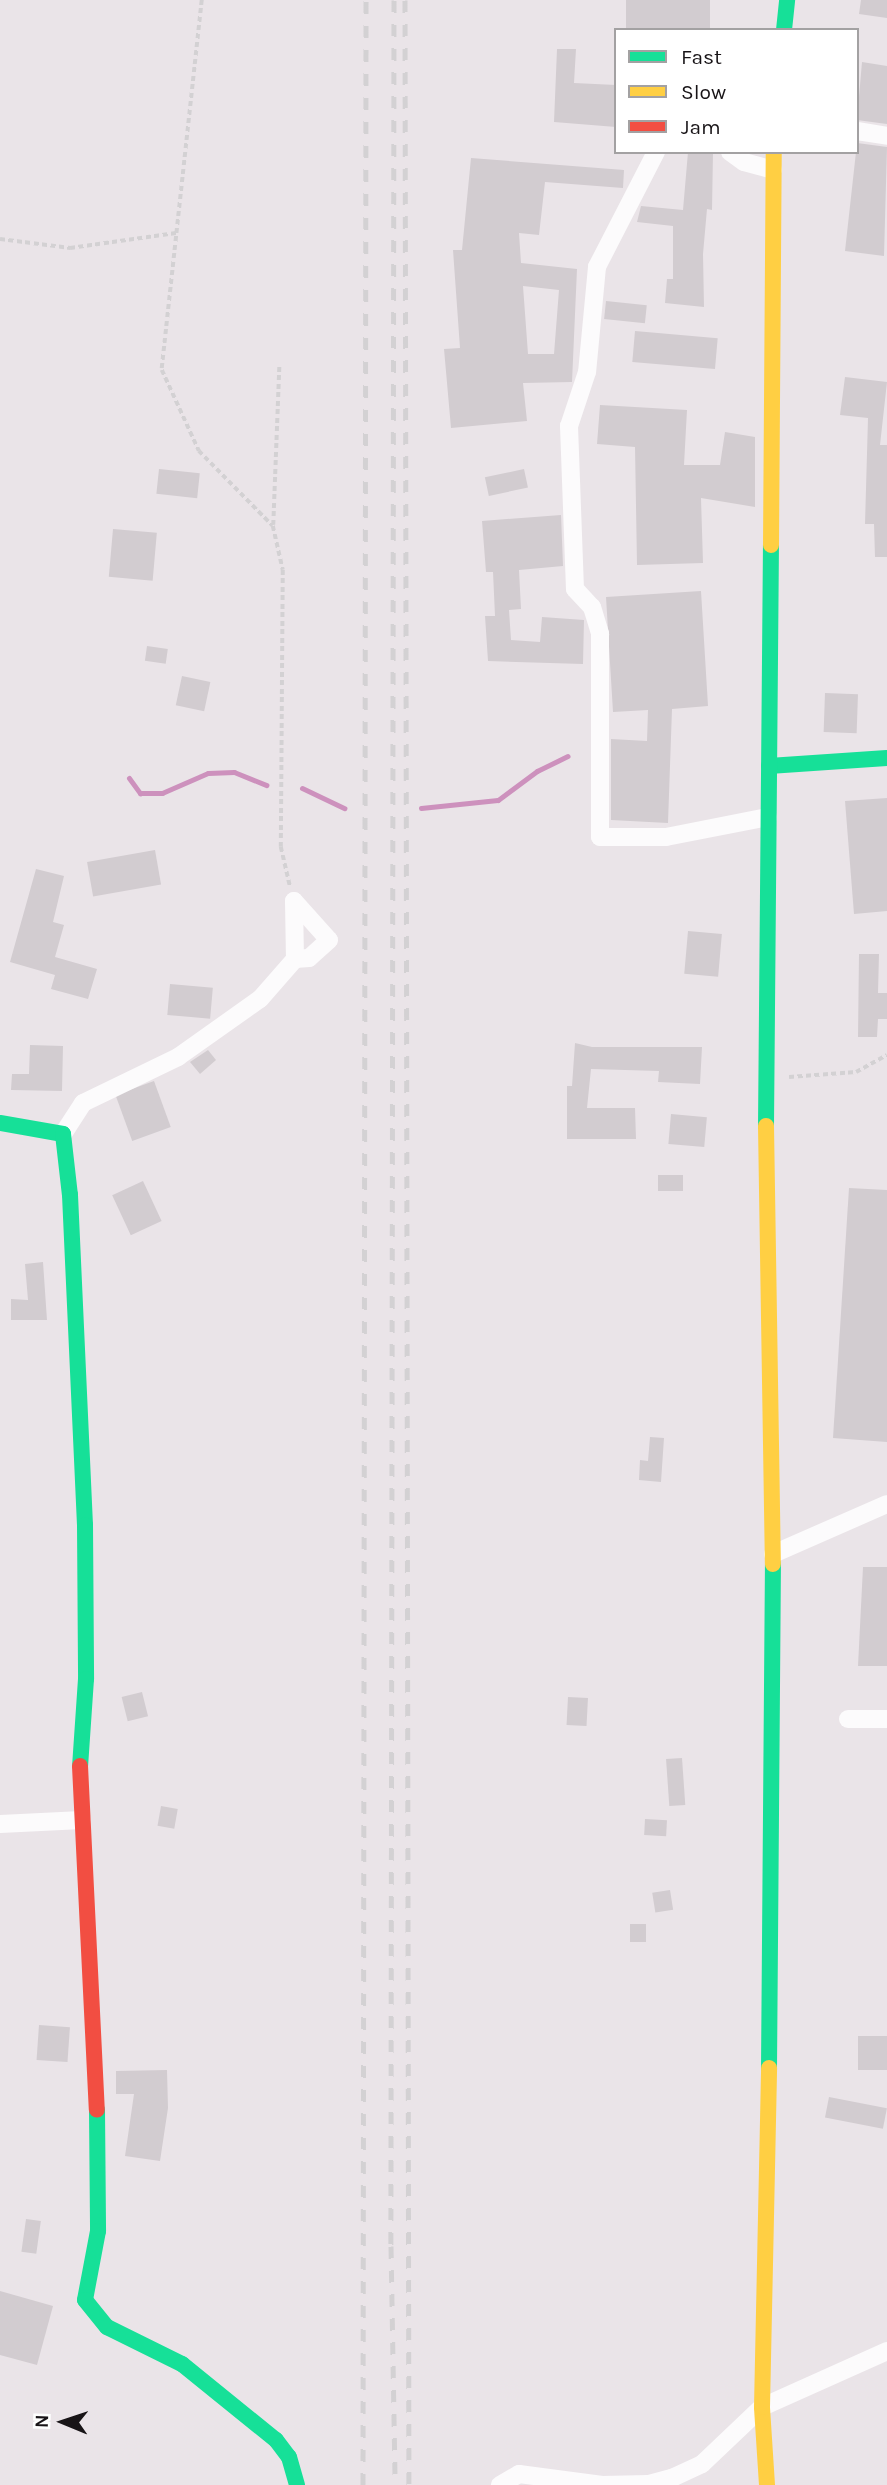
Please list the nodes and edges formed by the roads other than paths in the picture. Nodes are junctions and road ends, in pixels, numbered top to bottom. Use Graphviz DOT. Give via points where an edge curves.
graph roads {
  1 [pos="787,0"];
  2 [pos="784,28"];
  3 [pos="859,131"];
  4 [pos="887,136"];
  5 [pos="655,154"];
  6 [pos="733,154"];
  7 [pos="774,161"];
  8 [pos="887,758"];
  9 [pos="769,766"];
  10 [pos="768,817"];
  11 [pos="295,960"];
  12 [pos="0,1123"];
  13 [pos="63,1135"];
  14 [pos="887,1504"];
  15 [pos="773,1555"];
  16 [pos="848,1719"];
  17 [pos="887,1719"];
  18 [pos="82,1820"];
  19 [pos="0,1824"];
  20 [pos="887,2351"];
  21 [pos="762,2407"];
  22 [pos="297,2485"];
  23 [pos="500,2485"];
  24 [pos="767,2485"];
  1 -- 2 [label="main road"];
  3 -- 4 [label="street"];
  5 -- 10 [label="street" via="597,267 587,372 569,426 575,589 592,607 600,634 600,836 666,837"];
  6 -- 7 [label="street" via="744,162"];
  7 -- 9 [label="main road"];
  8 -- 9 [label="main road"];
  9 -- 10 [label="main road"];
  10 -- 15 [label="main road" via="766,1079"];
  11 -- 11 [label="street" via="294,901 329,940 309,958"];
  11 -- 13 [label="street" via="260,999 178,1057 83,1103"];
  12 -- 13 [label="main road"];
  13 -- 18 [label="main road" via="85,1525 86,1679 78,1791"];
  14 -- 15 [label="street"];
  15 -- 21 [label="main road" via="772,1919"];
  16 -- 17 [label="street"];
  18 -- 19 [label="street"];
  18 -- 22 [label="main road" via="97,2039 98,2231 85,2300 107,2327 182,2364 276,2440 289,2458"];
  20 -- 21 [label="street"];
  21 -- 23 [label="street" via="702,2464 672,2478 602,2484 519,2474"];
  21 -- 24 [label="main road"];
}
